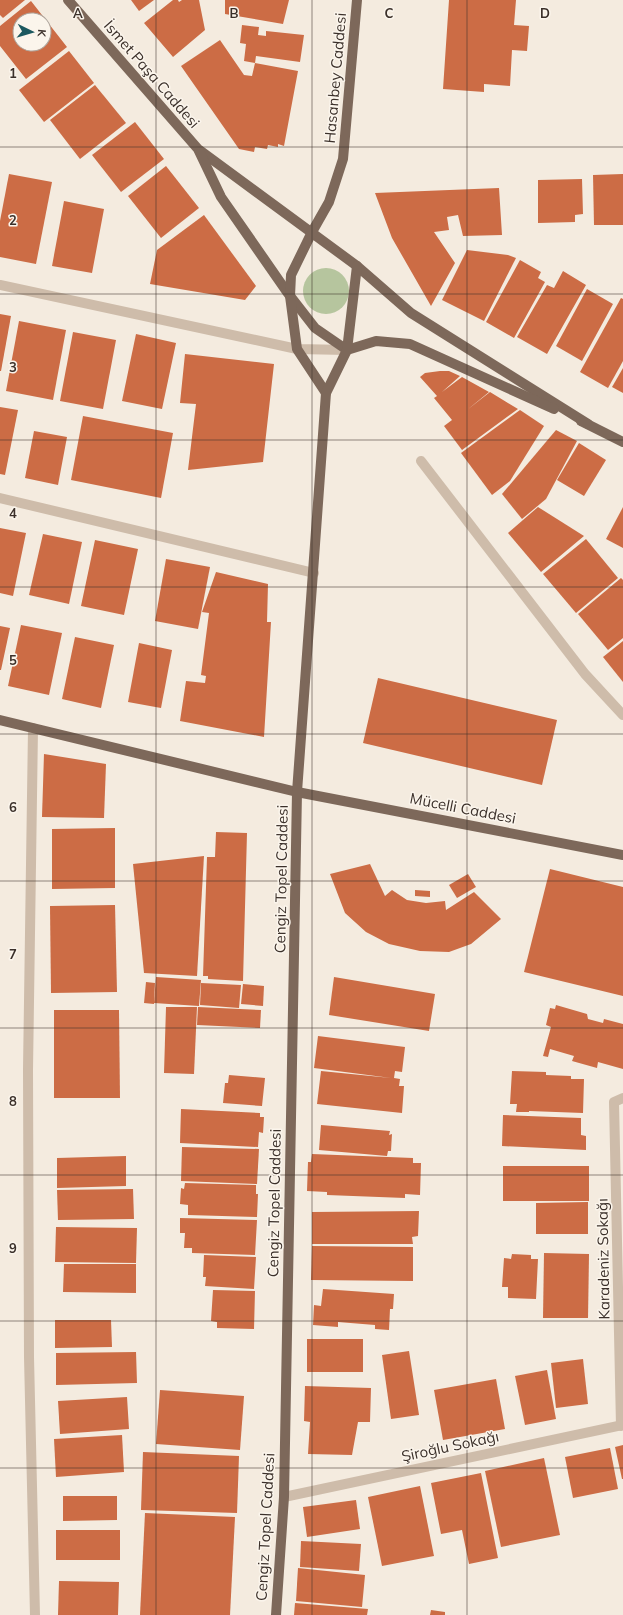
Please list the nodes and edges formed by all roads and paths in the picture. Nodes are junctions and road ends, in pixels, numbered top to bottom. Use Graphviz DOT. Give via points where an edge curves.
graph roads {
  1 [pos="68,0"];
  2 [pos="357,0"];
  3 [pos="198,149"];
  4 [pos="312,232"];
  5 [pos="357,266"];
  6 [pos="0,285"];
  7 [pos="290,296"];
  8 [pos="297,349"];
  9 [pos="347,350"];
  10 [pos="326,393"];
  11 [pos="588,424"];
  12 [pos="623,442"];
  13 [pos="421,461"];
  14 [pos="0,498"];
  15 [pos="314,573"];
  16 [pos="623,716"];
  17 [pos="0,720"];
  18 [pos="33,728"];
  19 [pos="298,792"];
  20 [pos="623,855"];
  21 [pos="623,1098"];
  22 [pos="622,1426"];
  23 [pos="284,1497"];
  24 [pos="36,1615"];
  25 [pos="276,1615"];
  1 -- 3 [label="main road, İsmet Paşa Caddesi"];
  2 -- 4 [label="main road, Hasanbey Caddesi" via="343,159 329,202"];
  3 -- 4 [label="main road"];
  3 -- 7 [label="main road" via="220,197"];
  4 -- 5 [label="main road"];
  4 -- 7 [label="main road, Hasanbey Caddesi" via="291,275"];
  5 -- 9 [label="main road"];
  5 -- 11 [label="main road" via="411,313"];
  6 -- 8 [label="street"];
  7 -- 8 [label="main road, Hasanbey Caddesi"];
  7 -- 9 [label="main road" via="315,328"];
  8 -- 9 [label="street"];
  8 -- 10 [label="main road"];
  9 -- 10 [label="main road"];
  9 -- 11 [label="main road" via="376,341 410,344"];
  10 -- 15 [label="main road, Cengiz Topel Caddesi"];
  11 -- 12 [label="main road"];
  13 -- 16 [label="street" via="585,674"];
  14 -- 15 [label="street"];
  15 -- 19 [label="main road, Cengiz Topel Caddesi"];
  17 -- 18 [label="main road, Mücelli Caddesi"];
  18 -- 19 [label="main road, Mücelli Caddesi"];
  18 -- 24 [label="street" via="28,1086 29,1357"];
  19 -- 20 [label="main road, Mücelli Caddesi"];
  19 -- 23 [label="main road, Cengiz Topel Caddesi"];
  21 -- 22 [label="street, Karadeniz Sokağı" via="614,1102"];
  22 -- 23 [label="street, Şiroğlu Sokağı"];
  23 -- 25 [label="main road, Cengiz Topel Caddesi"];
}
